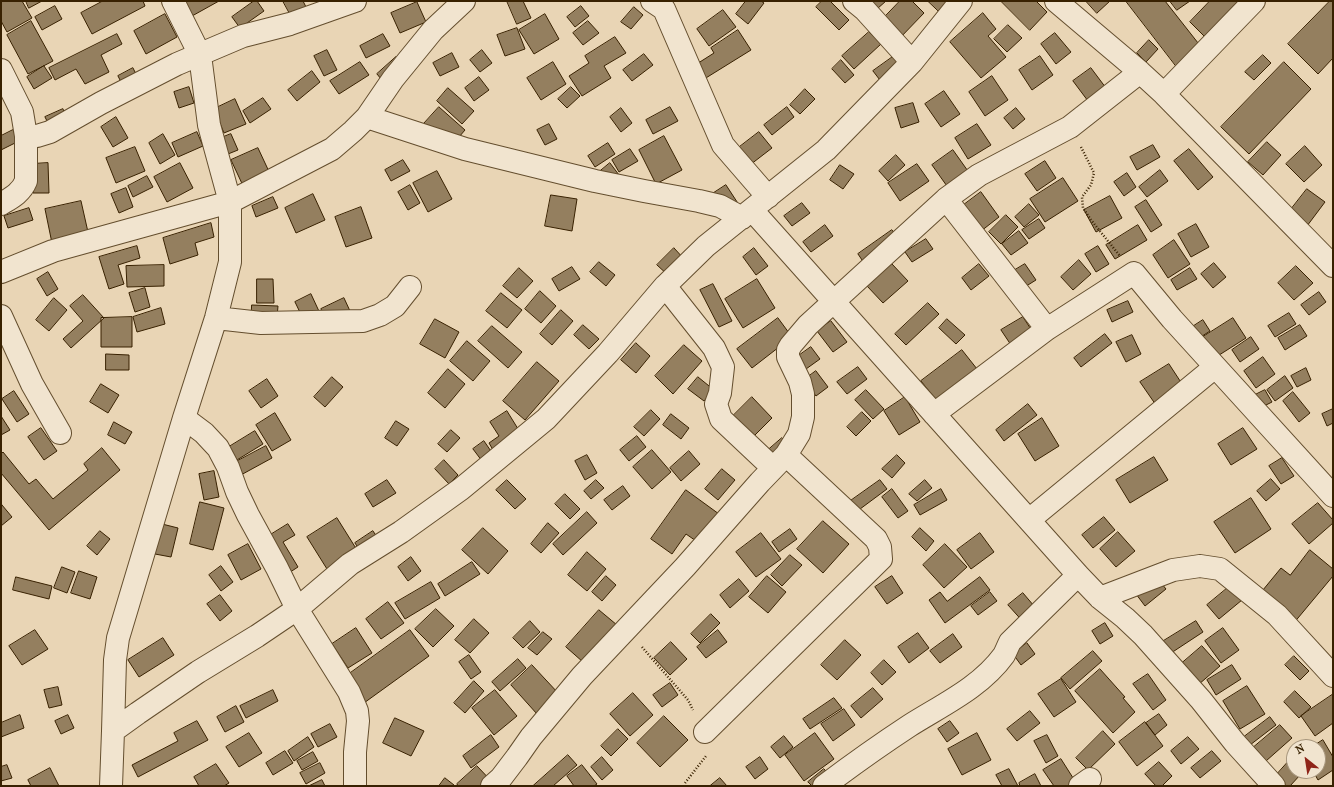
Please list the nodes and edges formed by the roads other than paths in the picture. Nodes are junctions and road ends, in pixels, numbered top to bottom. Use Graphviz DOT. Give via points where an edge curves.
graph roads {
  1 [pos="173,1"];
  2 [pos="355,1"];
  3 [pos="464,1"];
  4 [pos="652,1"];
  5 [pos="854,1"];
  6 [pos="962,1"];
  7 [pos="1056,1"];
  8 [pos="1254,1"];
  9 [pos="200,55"];
  10 [pos="912,62"];
  11 [pos="1,70"];
  12 [pos="1140,72"];
  13 [pos="1164,94"];
  14 [pos="367,117"];
  15 [pos="26,136"];
  16 [pos="946,199"];
  17 [pos="230,202"];
  18 [pos="1,204"];
  19 [pos="754,208"];
  20 [pos="1333,266"];
  21 [pos="1,272"];
  22 [pos="665,286"];
  23 [pos="410,288"];
  24 [pos="833,302"];
  25 [pos="1,316"];
  26 [pos="216,318"];
  27 [pos="1047,329"];
  28 [pos="1215,367"];
  29 [pos="934,414"];
  30 [pos="184,418"];
  31 [pos="60,433"];
  32 [pos="779,461"];
  33 [pos="1333,496"];
  34 [pos="1029,520"];
  35 [pos="1078,575"];
  36 [pos="1100,598"];
  37 [pos="297,609"];
  38 [pos="1333,676"];
  39 [pos="113,731"];
  40 [pos="705,732"];
  41 [pos="111,786"];
  42 [pos="355,786"];
  43 [pos="492,786"];
  44 [pos="824,786"];
  45 [pos="1274,786"];
  1 -- 9 [label="street"];
  2 -- 9 [label="street" via="290,24 243,36"];
  3 -- 14 [label="street" via="433,30 393,79"];
  4 -- 19 [label="street" via="664,9 723,145"];
  5 -- 10 [label="street"];
  6 -- 10 [label="street"];
  7 -- 12 [label="street"];
  8 -- 13 [label="street"];
  9 -- 15 [label="street" via="101,103 50,132"];
  9 -- 17 [label="street" via="209,125"];
  10 -- 19 [label="street" via="826,150"];
  11 -- 15 [label="street" via="22,112"];
  12 -- 13 [label="street"];
  12 -- 16 [label="street" via="1070,127 979,175"];
  13 -- 20 [label="street"];
  14 -- 17 [label="street" via="332,149"];
  14 -- 19 [label="street" via="465,149 595,181 720,206"];
  15 -- 18 [label="street" via="26,181 17,194"];
  16 -- 24 [label="street"];
  16 -- 27 [label="street"];
  17 -- 21 [label="street" via="53,251"];
  17 -- 26 [label="street" via="230,262"];
  19 -- 22 [label="street" via="706,246"];
  19 -- 24 [label="street"];
  22 -- 32 [label="street" via="714,348 724,367 716,404 721,418"];
  22 -- 37 [label="street" via="608,353 546,419 461,488 401,532 350,564"];
  23 -- 26 [label="street" via="395,306 363,321 261,323"];
  24 -- 29 [label="street"];
  24 -- 32 [label="street" via="813,320 788,350 788,357 804,394 799,434"];
  25 -- 31 [label="street" via="32,384"];
  26 -- 30 [label="street"];
  27 -- 28 [label="street" via="1134,273"];
  27 -- 29 [label="street"];
  28 -- 33 [label="street"];
  28 -- 34 [label="street"];
  29 -- 34 [label="street"];
  30 -- 37 [label="street" via="218,448 248,515"];
  30 -- 39 [label="street" via="118,638"];
  32 -- 40 [label="street" via="876,539 881,559"];
  32 -- 43 [label="street" via="685,567 582,676"];
  34 -- 35 [label="street"];
  35 -- 36 [label="street"];
  35 -- 44 [label="street" via="1010,642 1004,655 974,685 898,733"];
  36 -- 38 [label="street" via="1173,570 1200,566 1220,569 1277,615"];
  36 -- 45 [label="street" via="1143,634"];
  37 -- 39 [label="street" via="198,672"];
  37 -- 42 [label="street" via="349,692 357,712"];
  39 -- 41 [label="street"];
}
